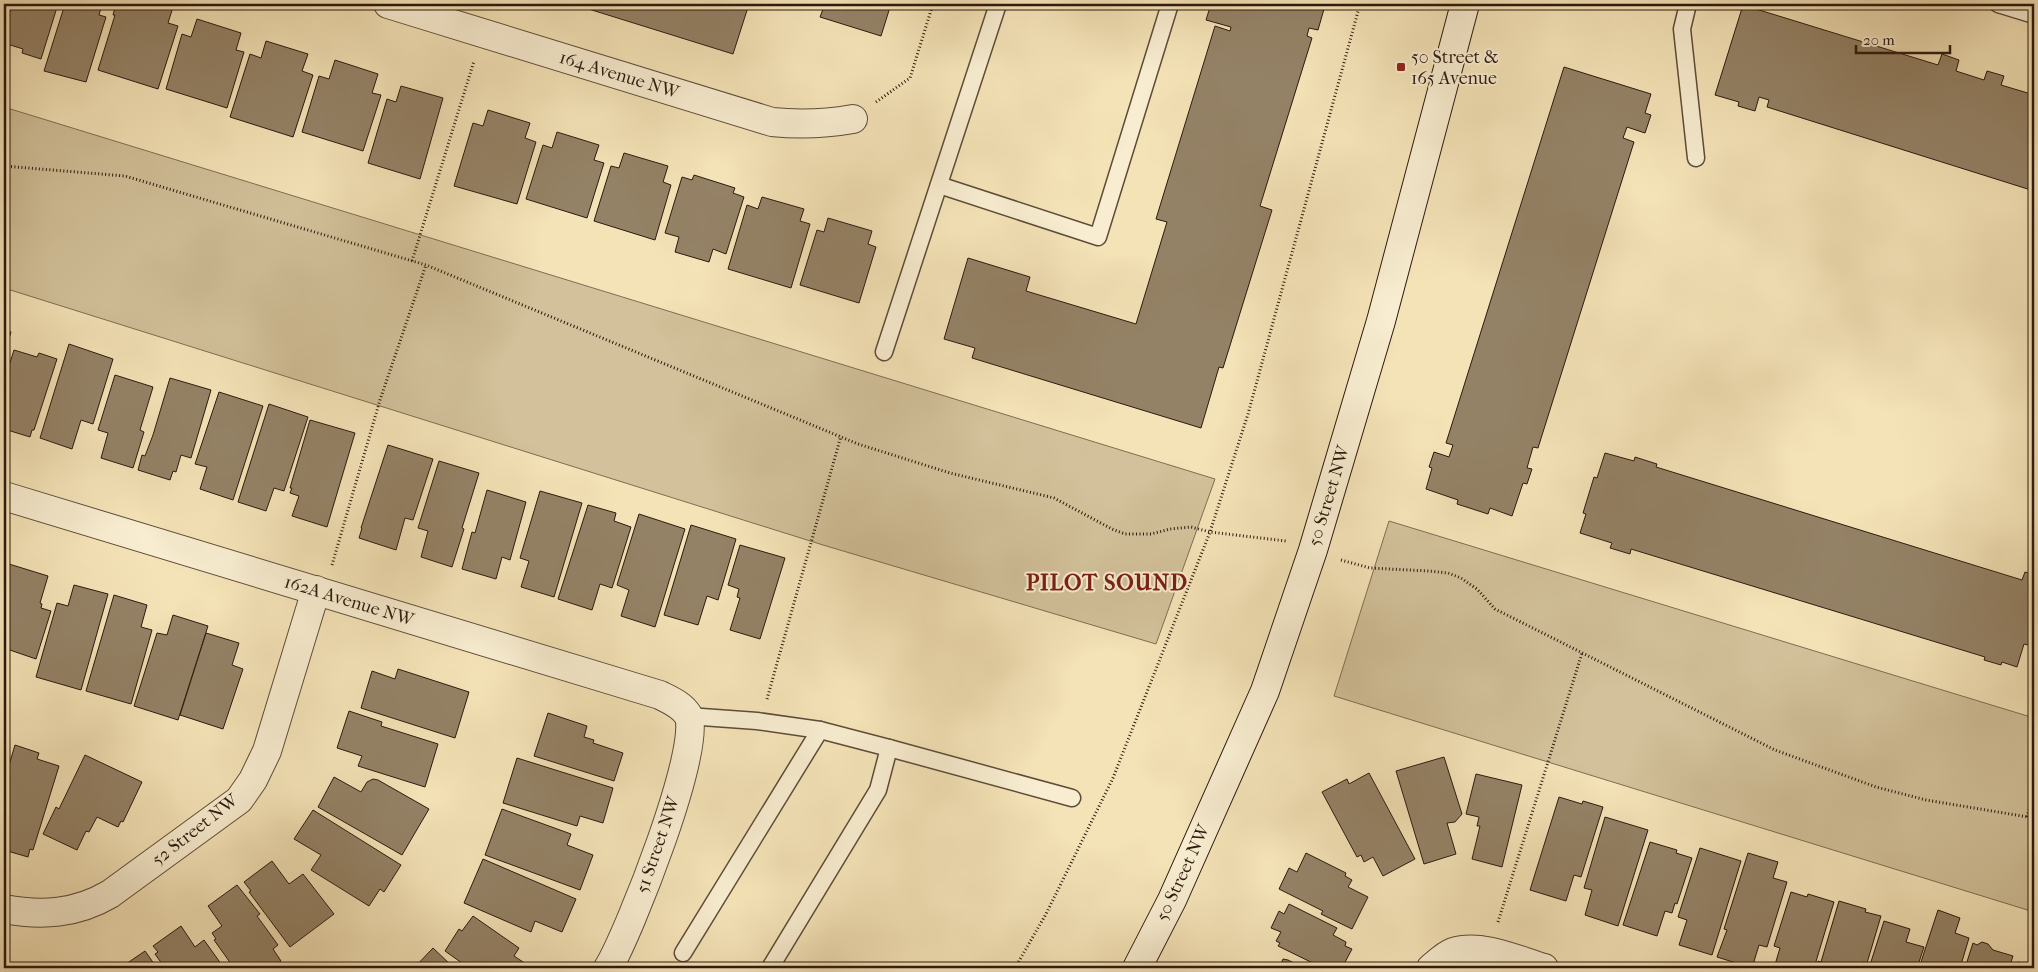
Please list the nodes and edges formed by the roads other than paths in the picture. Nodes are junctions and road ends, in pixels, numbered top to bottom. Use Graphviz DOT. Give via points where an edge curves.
graph roads {
  1 [pos="388,4"];
  2 [pos="998,4"];
  3 [pos="1170,4"];
  4 [pos="1465,4"];
  5 [pos="1688,4"];
  6 [pos="1998,4"];
  7 [pos="2034,15"];
  8 [pos="853,118"];
  9 [pos="1696,158"];
  10 [pos="939,185"];
  11 [pos="884,352"];
  12 [pos="4,496"];
  13 [pos="320,592"];
  14 [pos="688,716"];
  15 [pos="820,730"];
  16 [pos="889,748"];
  17 [pos="1072,798"];
  18 [pos="4,909"];
  19 [pos="683,953"];
  20 [pos="608,968"];
  21 [pos="770,968"];
  22 [pos="1137,968"];
  23 [pos="1431,968"];
  24 [pos="1544,968"];
  1 -- 8 [label="street, 164 Avenue NW" via="772,122 828,124"];
  2 -- 10 [label="lane"];
  3 -- 10 [label="lane" via="1098,237"];
  4 -- 22 [label="street, 50 Street NW" via="1380,322 1313,550 1265,691 1176,892"];
  5 -- 9 [label="lane" via="1682,29"];
  6 -- 7 [label="lane"];
  10 -- 11 [label="lane"];
  12 -- 13 [label="street, 162A Avenue NW"];
  13 -- 14 [label="street, 162A Avenue NW" via="660,695 677,704"];
  13 -- 18 [label="street, 52 Street NW" via="267,751 254,780 238,800 95,903 56,914"];
  14 -- 15 [label="lane"];
  14 -- 20 [label="street, 51 Street NW" via="691,732 685,766 631,923"];
  15 -- 16 [label="lane"];
  15 -- 19 [label="lane"];
  16 -- 17 [label="lane"];
  16 -- 21 [label="lane" via="878,790"];
  23 -- 24 [label="street" via="1453,952 1471,950 1489,951"];
}
